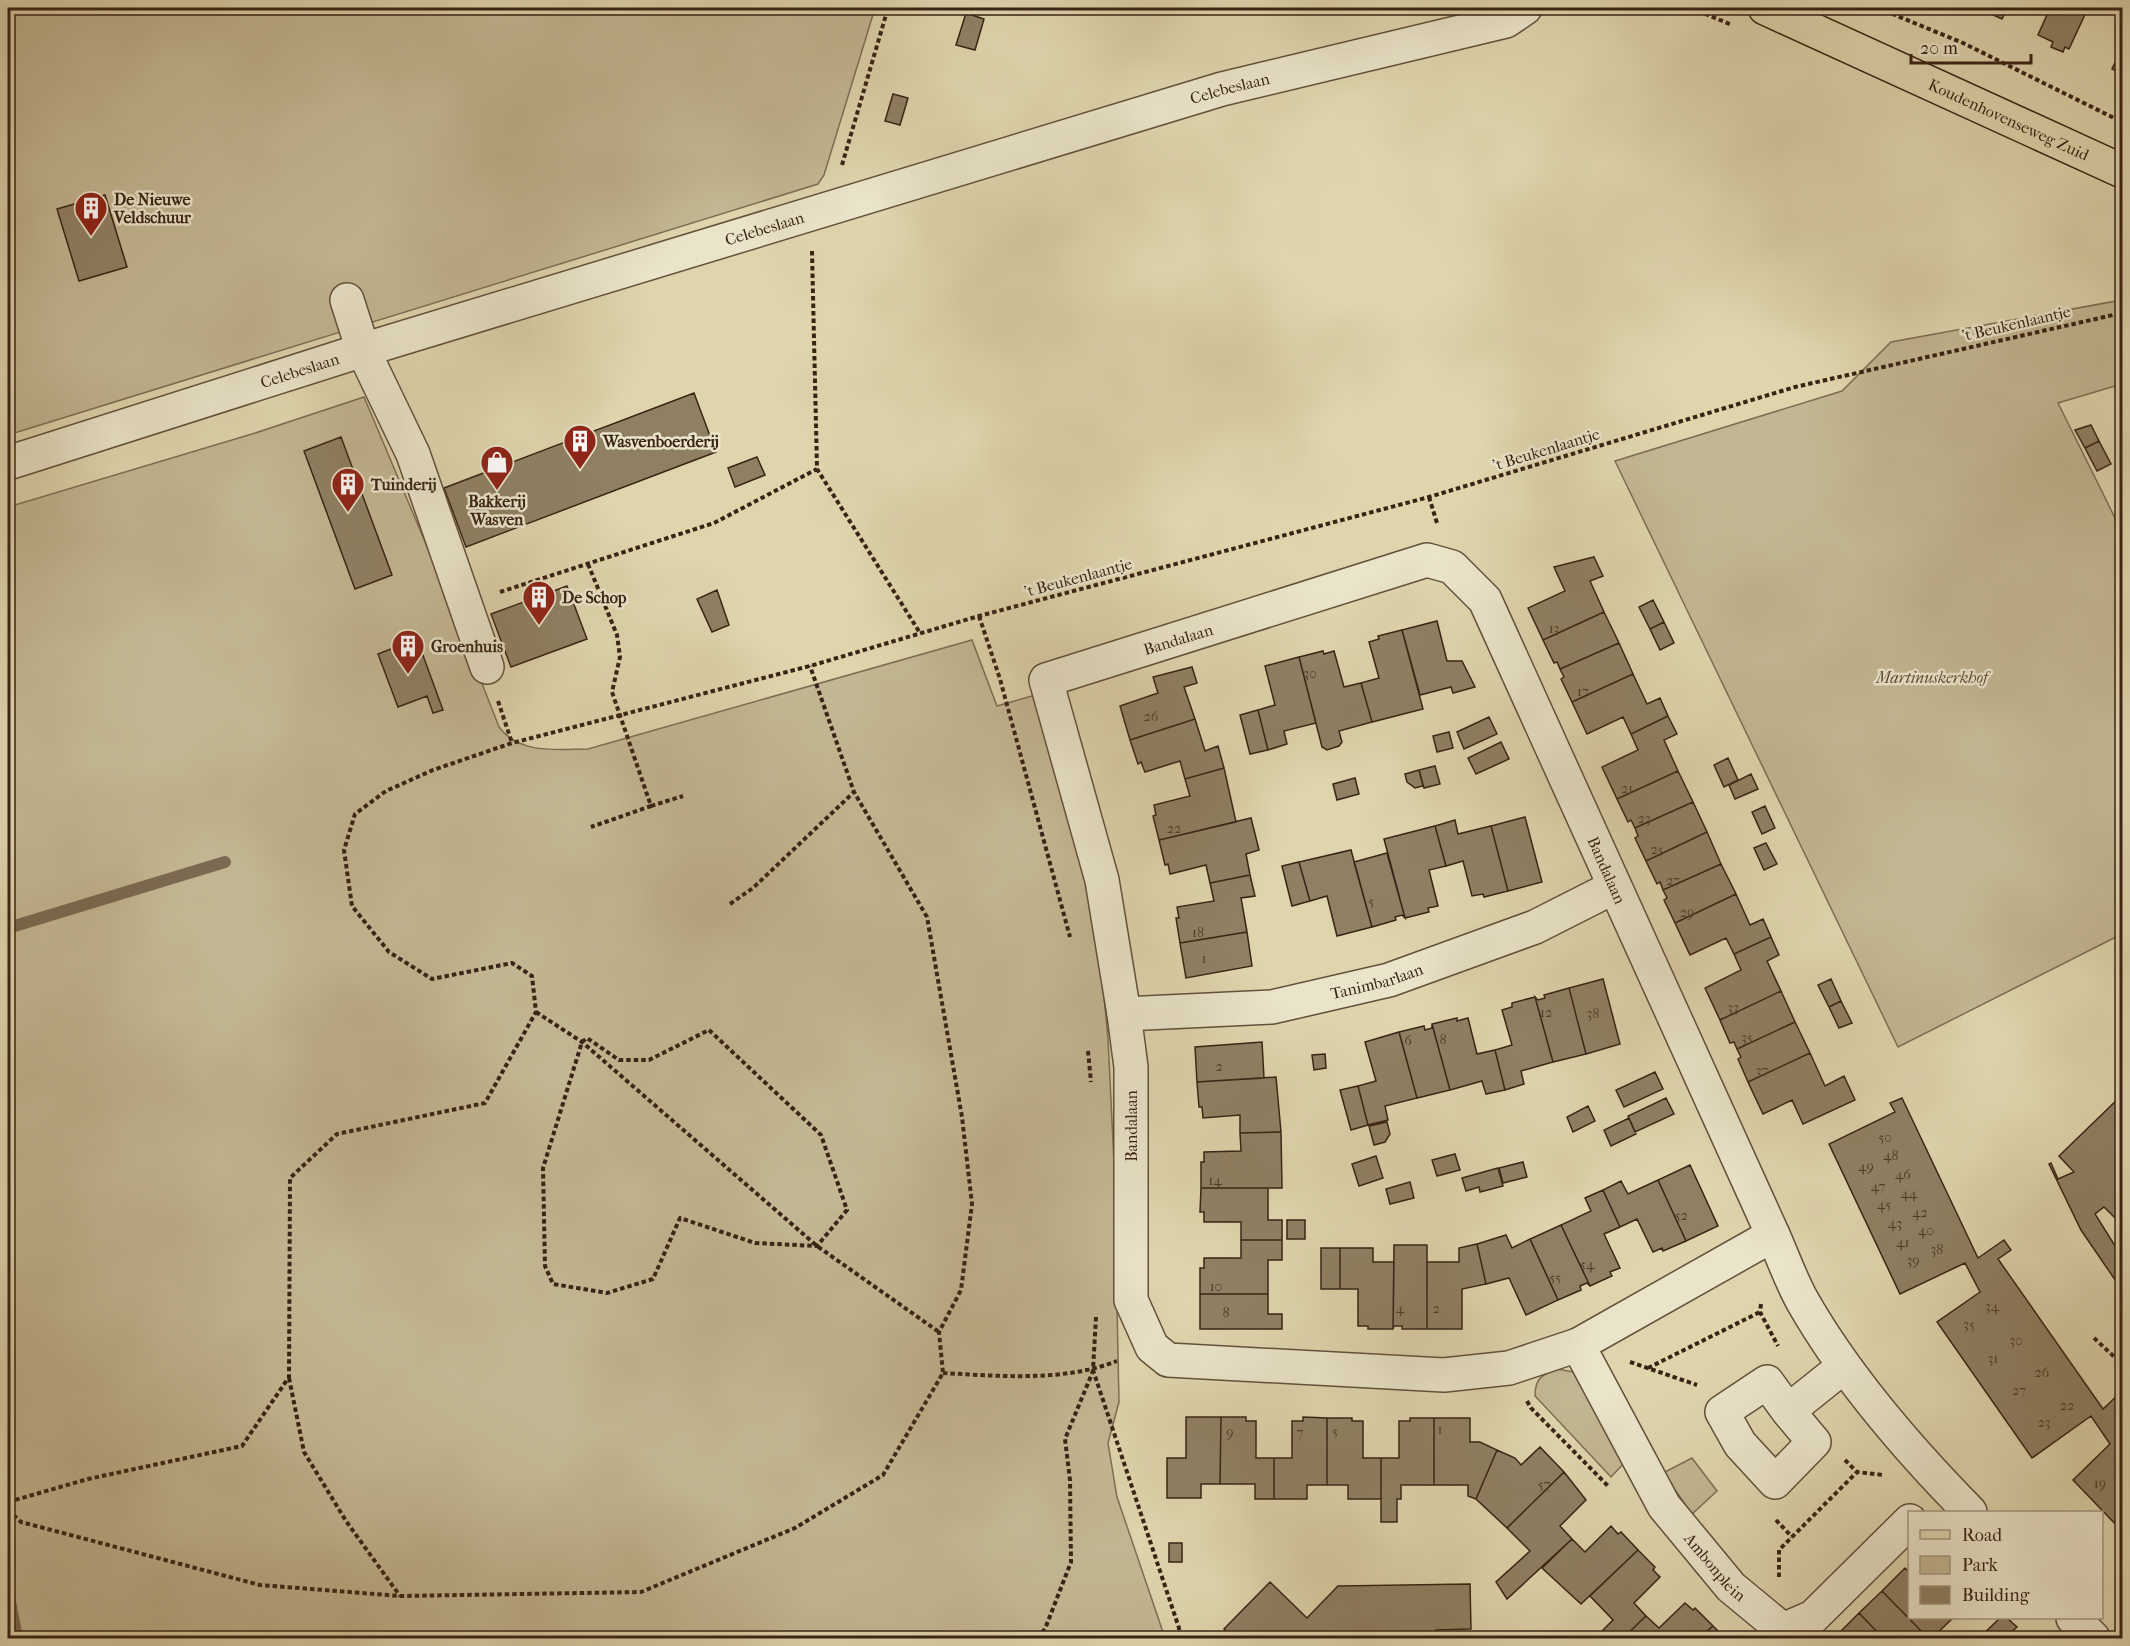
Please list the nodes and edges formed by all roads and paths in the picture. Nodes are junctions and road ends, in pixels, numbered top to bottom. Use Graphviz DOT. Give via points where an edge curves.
graph roads {
  1 [pos="888,8"];
  2 [pos="1525,8"];
  3 [pos="1765,8"];
  4 [pos="1878,8"];
  5 [pos="2122,122"];
  6 [pos="2122,171"];
  7 [pos="811,213"];
  8 [pos="347,300"];
  9 [pos="2122,313"];
  10 [pos="363,350"];
  11 [pos="8,463"];
  12 [pos="818,469"];
  13 [pos="588,564"];
  14 [pos="465,603"];
  15 [pos="979,616"];
  16 [pos="920,633"];
  17 [pos="810,666"];
  18 [pos="487,668"];
  19 [pos="620,716"];
  20 [pos="512,743"];
  21 [pos="854,792"];
  22 [pos="683,795"];
  23 [pos="651,806"];
  24 [pos="591,827"];
  25 [pos="1614,887"];
  26 [pos="730,904"];
  27 [pos="1071,940"];
  28 [pos="536,1012"];
  29 [pos="1124,1014"];
  30 [pos="582,1042"];
  31 [pos="1088,1046"];
  32 [pos="1092,1094"];
  33 [pos="1773,1235"];
  34 [pos="817,1246"];
  35 [pos="1760,1312"];
  36 [pos="1096,1314"];
  37 [pos="939,1332"];
  38 [pos="2094,1338"];
  39 [pos="1578,1345"];
  40 [pos="2122,1364"];
  41 [pos="1843,1367"];
  42 [pos="1509,1368"];
  43 [pos="1648,1368"];
  44 [pos="1093,1370"];
  45 [pos="943,1373"];
  46 [pos="289,1377"];
  47 [pos="1788,1411"];
  48 [pos="1722,1412"];
  49 [pos="1814,1442"];
  50 [pos="1857,1472"];
  51 [pos="1934,1474"];
  52 [pos="1659,1495"];
  53 [pos="8,1502"];
  54 [pos="8,1510"];
  55 [pos="1918,1511"];
  56 [pos="1969,1511"];
  57 [pos="1908,1523"];
  58 [pos="400,1596"];
  59 [pos="1767,1616"];
  60 [pos="2075,1619"];
  61 [pos="1037,1638"];
  62 [pos="1180,1638"];
  63 [pos="2093,1638"];
  1 -- 7 [label="path" via="842,165"];
  2 -- 7 [label="street, Celebeslaan" via="1506,21 1222,89"];
  3 -- 6 [label="main road, Koudenhovenseweg Zuid"];
  4 -- 5 [label="path" via="1962,43"];
  7 -- 10 [label="street, Celebeslaan"];
  7 -- 12 [label="path"];
  8 -- 10 [label="street"];
  9 -- 15 [label="path, 't Beukenlaantje" via="1795,387 1429,497"];
  10 -- 11 [label="street, Celebeslaan"];
  10 -- 14 [label="street" via="413,454"];
  12 -- 13 [label="path" via="714,523"];
  12 -- 16 [label="path"];
  13 -- 14 [label="path"];
  13 -- 19 [label="path" via="617,635 620,657 612,692"];
  14 -- 18 [label="street"];
  15 -- 16 [label="path, 't Beukenlaantje"];
  15 -- 27 [label="path"];
  16 -- 17 [label="path, 't Beukenlaantje"];
  17 -- 19 [label="path, 't Beukenlaantje"];
  17 -- 21 [label="path"];
  18 -- 20 [label="path"];
  19 -- 20 [label="path, 't Beukenlaantje"];
  19 -- 23 [label="path"];
  20 -- 28 [label="path, 't Beukenlaantje" via="386,791 355,814 344,850 352,906 389,952 432,979 512,963 532,976"];
  21 -- 26 [label="path" via="753,888"];
  21 -- 37 [label="path" via="927,917 962,1117 972,1204 961,1290"];
  22 -- 23 [label="path"];
  23 -- 24 [label="path"];
  25 -- 29 [label="street, Tanimbarlaan" via="1535,927 1389,980 1272,1007"];
  25 -- 29 [label="street, Bandalaan" via="1485,600 1452,567 1427,560 1046,680 1102,880"];
  25 -- 33 [label="street, Bandalaan"];
  28 -- 30 [label="path"];
  28 -- 46 [label="path" via="485,1103 337,1134 290,1178"];
  29 -- 42 [label="street, Bandalaan" via="1131,1067 1131,1300 1152,1347 1168,1360 1444,1375"];
  30 -- 34 [label="path"];
  30 -- 34 [label="path" via="587,1038 619,1060 649,1060 709,1030 821,1135 847,1210"];
  30 -- 34 [label="path" via="543,1168 545,1266 553,1284 607,1293 653,1279 680,1218 755,1243"];
  31 -- 32 [label="path"];
  33 -- 39 [label="street, Bandalaan"];
  33 -- 41 [label="street" via="1802,1300"];
  34 -- 37 [label="path"];
  35 -- 43 [label="path"];
  36 -- 44 [label="path"];
  37 -- 45 [label="path"];
  38 -- 40 [label="path"];
  39 -- 42 [label="street, Bandalaan"];
  39 -- 43 [label="path"];
  39 -- 52 [label="street, Ambonplein"];
  41 -- 47 [label="street"];
  41 -- 51 [label="street"];
  42 -- 52 [label="path" via="1531,1408 1620,1498"];
  43 -- 48 [label="path" via="1710,1389"];
  44 -- 45 [label="path" via="1014,1377"];
  44 -- 61 [label="path" via="1065,1439 1071,1562 1045,1629"];
  44 -- 62 [label="path"];
  45 -- 58 [label="path" via="883,1475 795,1528 641,1592"];
  46 -- 53 [label="path" via="242,1446 88,1479"];
  46 -- 58 [label="path" via="304,1452 346,1521"];
  47 -- 48 [label="street" via="1767,1382"];
  47 -- 49 [label="street"];
  48 -- 49 [label="street" via="1740,1444 1775,1482"];
  49 -- 50 [label="path" via="1829,1442"];
  50 -- 51 [label="path"];
  50 -- 59 [label="path" via="1779,1550 1779,1602"];
  51 -- 55 [label="street"];
  51 -- 56 [label="street"];
  52 -- 59 [label="street, Ambonplein" via="1731,1587"];
  54 -- 58 [label="path" via="21,1522 260,1585"];
  57 -- 59 [label="street, Ambonplein" via="1812,1617 1783,1630"];
  60 -- 63 [label="street"];
}
